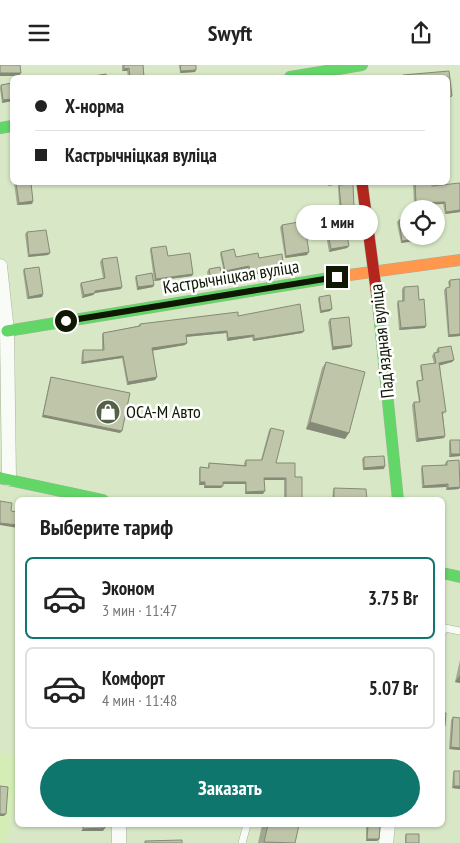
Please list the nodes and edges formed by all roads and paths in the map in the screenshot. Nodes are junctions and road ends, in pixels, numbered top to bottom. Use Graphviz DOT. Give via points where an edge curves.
graph roads {
  1 [pos="362,65"];
  2 [pos="346,70"];
  3 [pos="306,75"];
  4 [pos="362,185"];
  5 [pos="460,260"];
  6 [pos="0,266"];
  7 [pos="375,271"];
  8 [pos="7,331"];
  9 [pos="4,478"];
  10 [pos="90,497"];
  11 [pos="398,497"];
  12 [pos="445,574"];
  13 [pos="460,577"];
  14 [pos="445,629"];
  15 [pos="460,631"];
  16 [pos="119,827"];
  17 [pos="246,827"];
  18 [pos="388,827"];
  19 [pos="119,843"];
  20 [pos="242,843"];
  21 [pos="386,843"];
  1 -- 2 [label="street"];
  2 -- 3 [label="street"];
  4 -- 7 [label="street, Падʼяздная вуліца"];
  5 -- 7 [label="street, Кастрычніцкая вуліца"];
  6 -- 8 [label="street"];
  7 -- 8 [label="street, Кастрычніцкая вуліца"];
  7 -- 11 [label="street, Падʼяздная вуліца"];
  8 -- 9 [label="street"];
  9 -- 10 [label="street"];
  12 -- 13 [label="street"];
  14 -- 15 [label="lane"];
  16 -- 19 [label="street"];
  17 -- 20 [label="lane"];
  18 -- 21 [label="street"];
}
